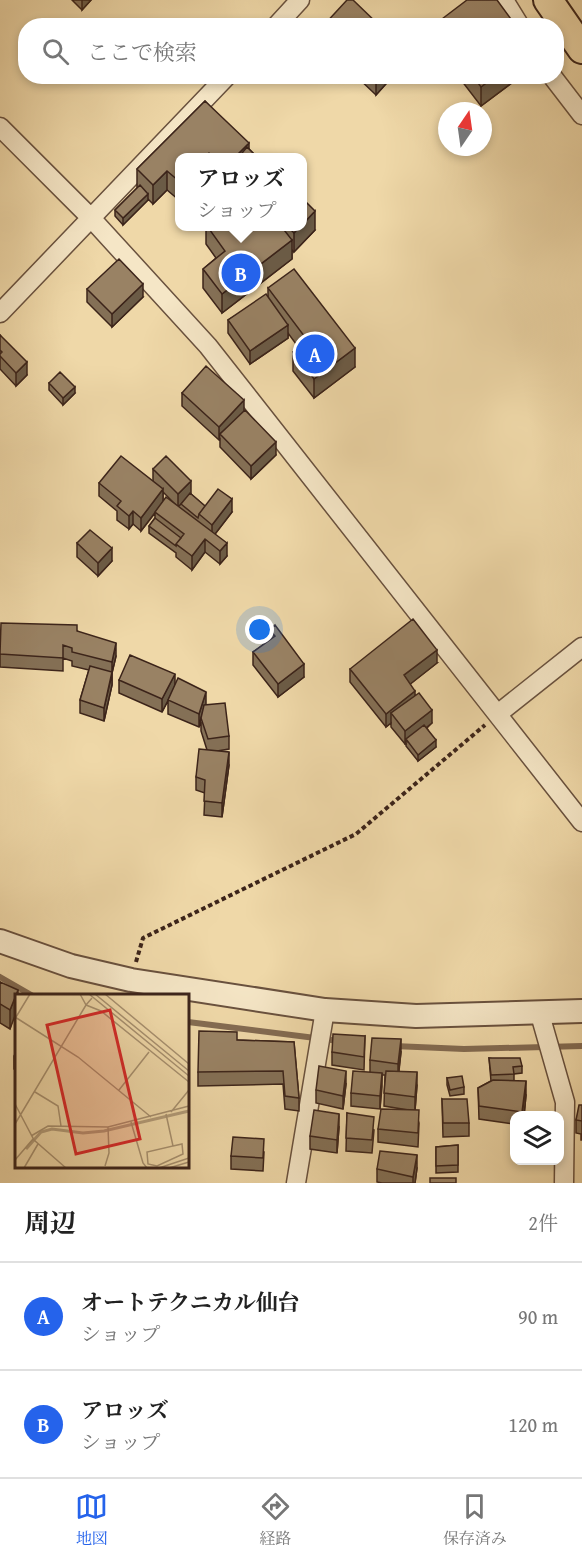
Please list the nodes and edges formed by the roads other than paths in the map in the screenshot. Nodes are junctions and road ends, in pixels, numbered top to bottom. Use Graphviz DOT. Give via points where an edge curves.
graph roads {
  1 [pos="300,0"];
  2 [pos="504,0"];
  3 [pos="548,0"];
  4 [pos="283,18"];
  5 [pos="515,18"];
  6 [pos="560,18"];
  7 [pos="564,23"];
  8 [pos="582,49"];
  9 [pos="219,84"];
  10 [pos="558,84"];
  11 [pos="582,115"];
  12 [pos="0,127"];
  13 [pos="91,218"];
  14 [pos="0,313"];
  15 [pos="582,647"];
  16 [pos="499,713"];
  17 [pos="582,822"];
  18 [pos="0,941"];
  19 [pos="187,994"];
  20 [pos="189,994"];
  21 [pos="539,1011"];
  22 [pos="582,1011"];
  23 [pos="322,1028"];
  24 [pos="573,1104"];
  25 [pos="296,1183"];
  26 [pos="564,1183"];
  1 -- 4 [label="street"];
  2 -- 5 [label="street"];
  3 -- 6 [label="highway"];
  7 -- 8 [label="highway"];
  9 -- 13 [label="street"];
  10 -- 11 [label="street"];
  12 -- 13 [label="street"];
  13 -- 14 [label="street"];
  13 -- 16 [label="street" via="208,346"];
  15 -- 16 [label="street"];
  16 -- 17 [label="street"];
  18 -- 19 [label="street" via="71,966"];
  20 -- 23 [label="street"];
  21 -- 22 [label="street"];
  21 -- 23 [label="street" via="416,1016"];
  21 -- 24 [label="street"];
  23 -- 25 [label="street"];
  24 -- 26 [label="street"];
}
